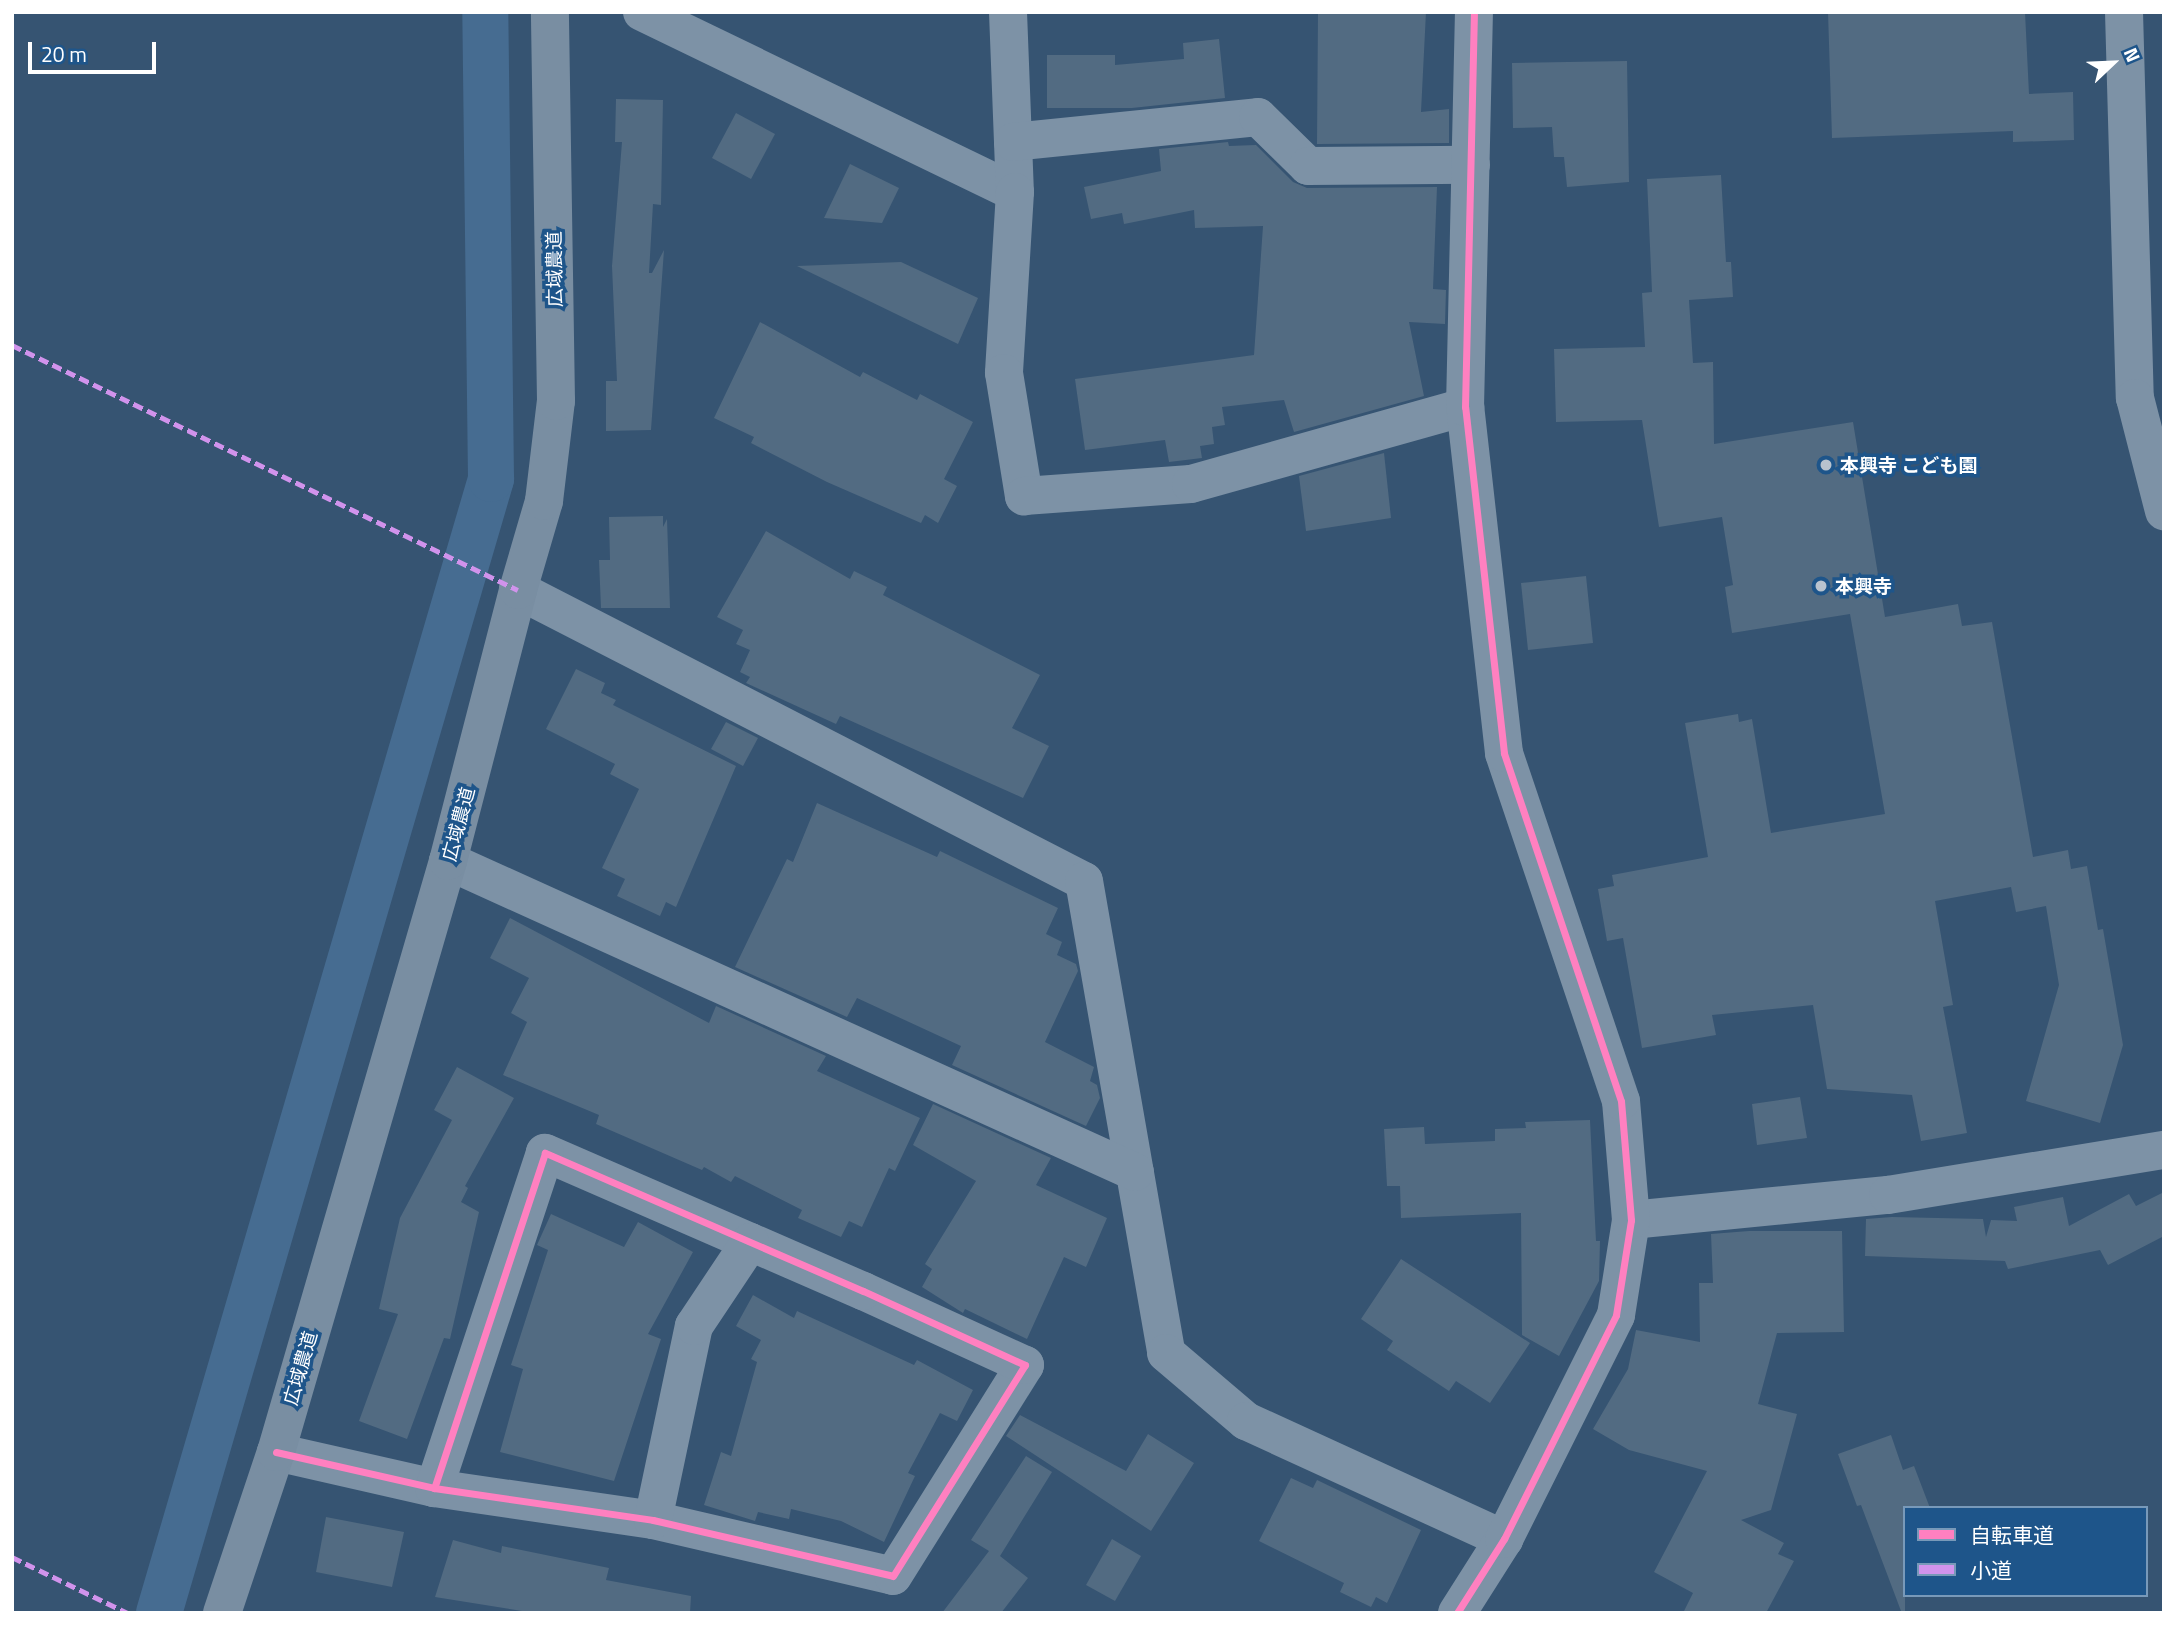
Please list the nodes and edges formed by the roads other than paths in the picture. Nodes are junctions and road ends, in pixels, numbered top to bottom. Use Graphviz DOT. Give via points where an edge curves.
graph roads {
  1 [pos="550,12"];
  2 [pos="642,12"];
  3 [pos="1008,12"];
  4 [pos="1474,12"];
  5 [pos="2124,12"];
  6 [pos="1013,142"];
  7 [pos="1471,165"];
  8 [pos="1015,192"];
  9 [pos="1465,407"];
  10 [pos="2164,511"];
  11 [pos="518,590"];
  12 [pos="448,861"];
  13 [pos="2164,1150"];
  14 [pos="1135,1172"];
  15 [pos="1631,1220"];
  16 [pos="750,1242"];
  17 [pos="276,1452"];
  18 [pos="435,1488"];
  19 [pos="653,1520"];
  20 [pos="1504,1539"];
  21 [pos="222,1613"];
  22 [pos="1457,1613"];
  1 -- 11 [label="street, 広域農道" via="556,401 544,501"];
  2 -- 8 [label="street"];
  3 -- 6 [label="street"];
  4 -- 7 [label="street"];
  5 -- 10 [label="street" via="2136,398"];
  6 -- 7 [label="street" via="1258,117 1308,166"];
  6 -- 8 [label="street"];
  7 -- 9 [label="street"];
  8 -- 9 [label="street" via="1004,373 1024,496 1191,484"];
  9 -- 15 [label="street" via="1504,753 1621,1101"];
  11 -- 12 [label="street, 広域農道"];
  11 -- 14 [label="street" via="1084,881"];
  12 -- 14 [label="street"];
  12 -- 17 [label="street, 広域農道"];
  13 -- 15 [label="street" via="1888,1195"];
  14 -- 20 [label="street" via="1166,1353 1245,1421"];
  15 -- 20 [label="street" via="1616,1315"];
  16 -- 18 [label="street" via="545,1153"];
  16 -- 19 [label="street" via="694,1326"];
  16 -- 19 [label="street" via="1026,1365 893,1576"];
  17 -- 18 [label="street"];
  17 -- 21 [label="street, 広域農道"];
  18 -- 19 [label="street"];
  20 -- 22 [label="street"];
}
